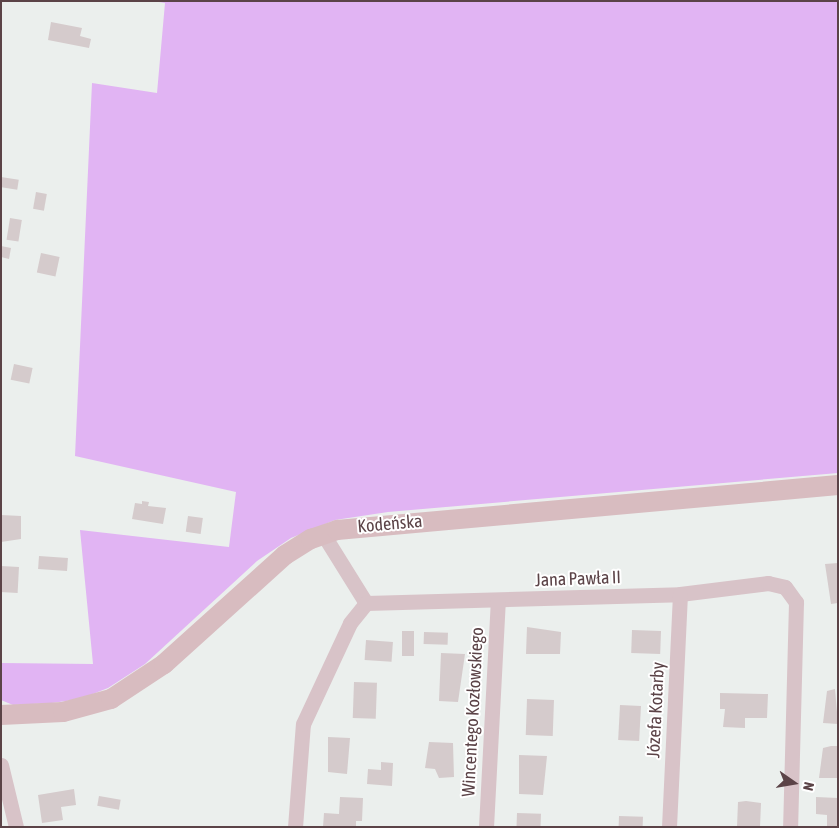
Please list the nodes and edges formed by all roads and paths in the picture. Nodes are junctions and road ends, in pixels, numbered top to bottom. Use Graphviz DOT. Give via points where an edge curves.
graph roads {
  1 [pos="838,485"];
  2 [pos="322,534"];
  3 [pos="680,594"];
  4 [pos="498,600"];
  5 [pos="366,603"];
  6 [pos="1,715"];
  7 [pos="1,765"];
  8 [pos="16,827"];
  9 [pos="295,827"];
  10 [pos="486,827"];
  11 [pos="669,827"];
  12 [pos="790,827"];
  1 -- 2 [label="main road, Kodeńska" via="353,527"];
  2 -- 5 [label="street"];
  2 -- 6 [label="main road, Kodeńska" via="299,545 258,576 164,664 111,700 63,712"];
  3 -- 4 [label="street, Jana Pawła II"];
  3 -- 11 [label="street, Józefa Kotarby"];
  3 -- 12 [label="street, Jana Pawła II" via="768,583 776,583 793,593 796,602"];
  4 -- 5 [label="street, Jana Pawła II"];
  4 -- 10 [label="street, Wincentego Kozłowskiego"];
  5 -- 9 [label="street" via="350,623 303,724"];
  7 -- 8 [label="street"];
}
